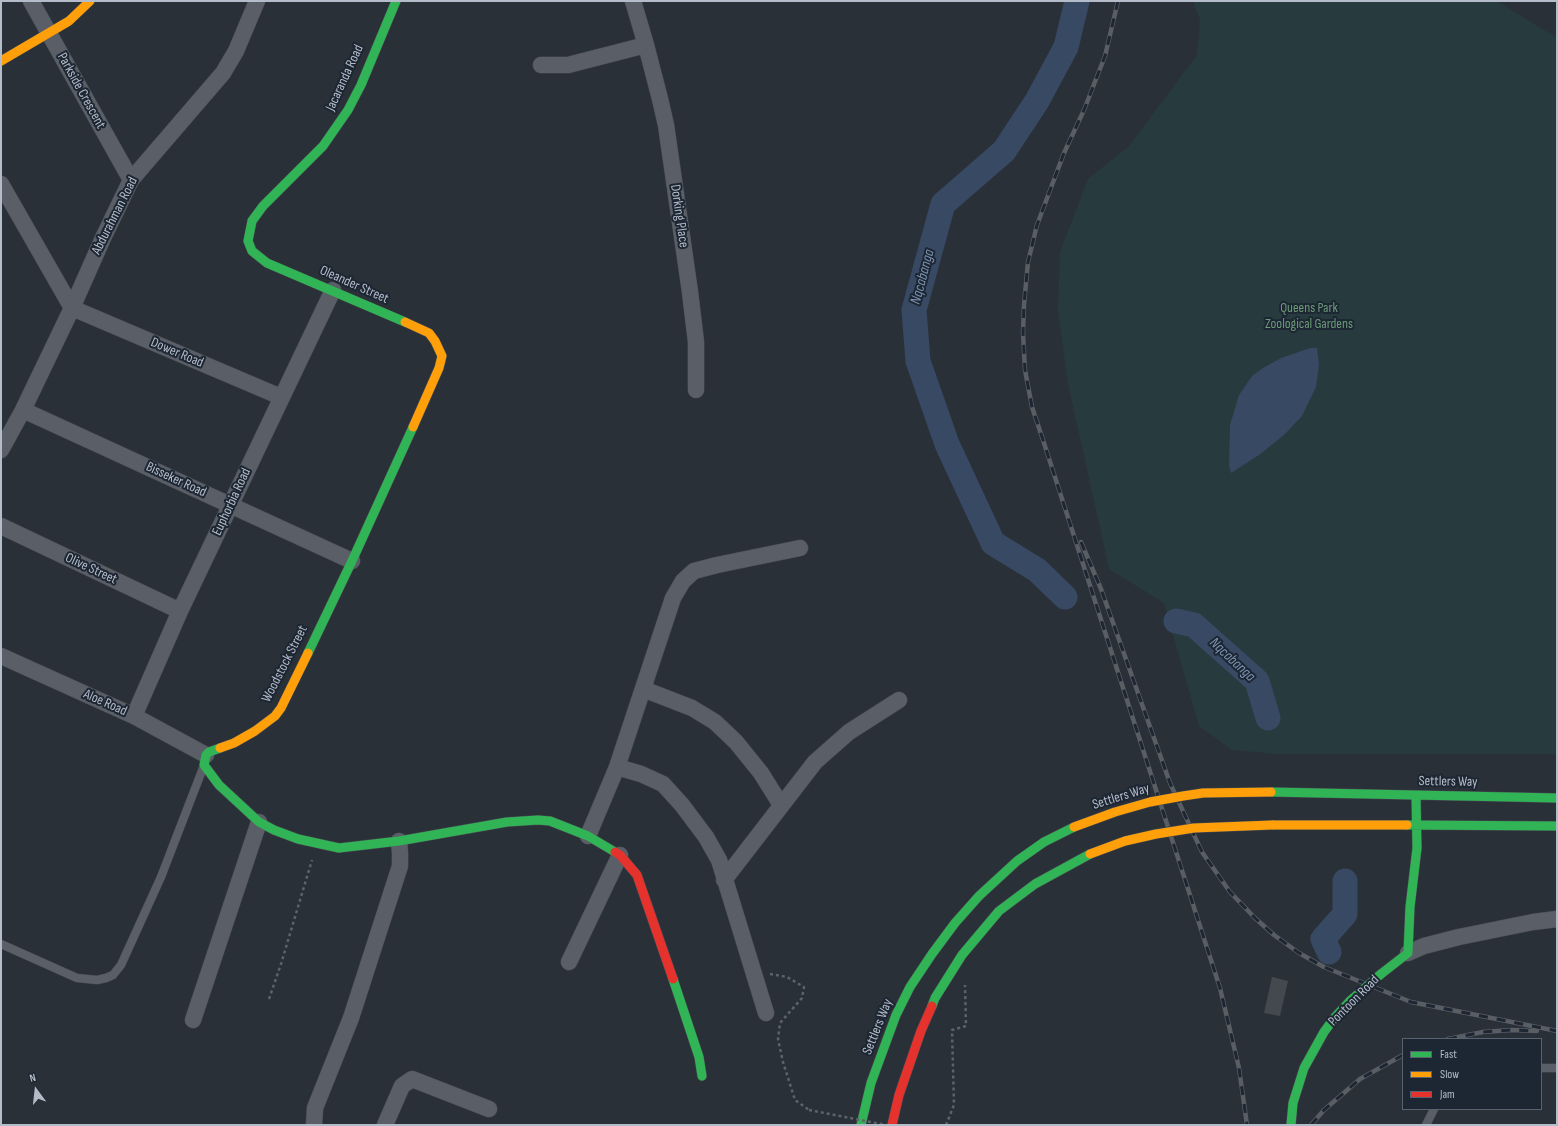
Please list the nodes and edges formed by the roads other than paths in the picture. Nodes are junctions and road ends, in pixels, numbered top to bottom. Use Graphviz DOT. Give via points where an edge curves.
graph roads {
  1 [pos="31,1"];
  2 [pos="90,1"];
  3 [pos="257,1"];
  4 [pos="396,1"];
  5 [pos="633,1"];
  6 [pos="49,34"];
  7 [pos="646,45"];
  8 [pos="1,61"];
  9 [pos="541,65"];
  10 [pos="131,180"];
  11 [pos="1,184"];
  12 [pos="249,233"];
  13 [pos="332,290"];
  14 [pos="72,308"];
  15 [pos="439,368"];
  16 [pos="696,390"];
  17 [pos="281,397"];
  18 [pos="23,410"];
  19 [pos="2,444"];
  20 [pos="231,505"];
  21 [pos="1,526"];
  22 [pos="800,548"];
  23 [pos="352,560"];
  24 [pos="180,612"];
  25 [pos="1,656"];
  26 [pos="643,689"];
  27 [pos="899,700"];
  28 [pos="134,716"];
  29 [pos="205,760"];
  30 [pos="617,767"];
  31 [pos="1416,796"];
  32 [pos="1557,798"];
  33 [pos="781,805"];
  34 [pos="259,822"];
  35 [pos="1418,825"];
  36 [pos="1557,826"];
  37 [pos="588,836"];
  38 [pos="399,841"];
  39 [pos="620,855"];
  40 [pos="724,880"];
  41 [pos="1557,919"];
  42 [pos="1,944"];
  43 [pos="1408,953"];
  44 [pos="569,962"];
  45 [pos="766,1013"];
  46 [pos="193,1020"];
  47 [pos="1542,1068"];
  48 [pos="1557,1068"];
  49 [pos="702,1076"];
  50 [pos="489,1109"];
  51 [pos="1434,1110"];
  52 [pos="314,1125"];
  53 [pos="386,1125"];
  54 [pos="861,1125"];
  55 [pos="892,1125"];
  56 [pos="1291,1125"];
  57 [pos="1426,1125"];
  1 -- 6 [label="street, Parkside Crescent"];
  2 -- 6 [label="street" via="69,21"];
  3 -- 10 [label="street, Abdurahman Road" via="236,51 223,73"];
  4 -- 12 [label="street, Jacaranda Road" via="348,110 323,146 263,206 252,221"];
  5 -- 7 [label="street, Dorking Place"];
  6 -- 8 [label="street"];
  6 -- 10 [label="street, Parkside Crescent"];
  7 -- 9 [label="street" via="568,65"];
  7 -- 16 [label="street, Dorking Place" via="666,125 696,342"];
  10 -- 14 [label="street, Abdurahman Road"];
  11 -- 14 [label="street"];
  12 -- 13 [label="street, Oleander Street" via="248,241 252,251 266,263"];
  13 -- 15 [label="street, Oleander Street" via="429,333 442,356"];
  13 -- 17 [label="street, Euphorbia Road"];
  14 -- 17 [label="street, Dower Road"];
  14 -- 18 [label="street, Abdurahman Road"];
  15 -- 23 [label="street, Woodstock Street"];
  17 -- 20 [label="street, Euphorbia Road"];
  18 -- 19 [label="street, Abdurahman Road"];
  18 -- 20 [label="street, Bisseker Road"];
  20 -- 23 [label="street, Bisseker Road"];
  20 -- 24 [label="street, Euphorbia Road"];
  21 -- 24 [label="street, Olive Street"];
  22 -- 26 [label="street" via="694,571 683,581 673,598"];
  23 -- 29 [label="street, Woodstock Street" via="281,708 255,732 209,752"];
  24 -- 28 [label="street, Euphorbia Road"];
  25 -- 28 [label="street, Aloe Road"];
  26 -- 30 [label="street"];
  26 -- 33 [label="street" via="692,708 715,722 736,742 761,773"];
  27 -- 33 [label="street" via="849,732 815,762"];
  28 -- 29 [label="street, Aloe Road"];
  29 -- 34 [label="street" via="219,785"];
  29 -- 42 [label="lane" via="160,877 121,965 113,975 97,980 77,978"];
  30 -- 37 [label="street"];
  30 -- 40 [label="street" via="663,784 706,837 719,860"];
  31 -- 32 [label="street, Settlers Way"];
  31 -- 35 [label="street"];
  31 -- 54 [label="street, Settlers Way, bridge" via="1203,793 1150,802 1115,812 1074,827 1044,842 979,896 955,923 910,987 882,1050"];
  33 -- 40 [label="street"];
  34 -- 38 [label="street" via="298,839 339,848"];
  34 -- 46 [label="street"];
  35 -- 36 [label="street"];
  35 -- 43 [label="street"];
  35 -- 55 [label="street, bridge" via="1194,828 1125,841 1090,854 1035,884 999,911 962,955 935,998 899,1095"];
  37 -- 38 [label="street" via="550,821 533,820 455,830"];
  37 -- 39 [label="street"];
  38 -- 52 [label="street" via="400,866 351,1018 315,1108"];
  39 -- 44 [label="street"];
  39 -- 49 [label="street" via="637,876 659,932 699,1057"];
  40 -- 45 [label="street"];
  41 -- 43 [label="street, Pontoon Road" via="1459,937"];
  43 -- 56 [label="street, Pontoon Road, bridge" via="1350,1001 1324,1032 1304,1068 1293,1103"];
  47 -- 48 [label="lane"];
  50 -- 53 [label="street" via="412,1079 402,1086"];
  51 -- 57 [label="lane"];
}
